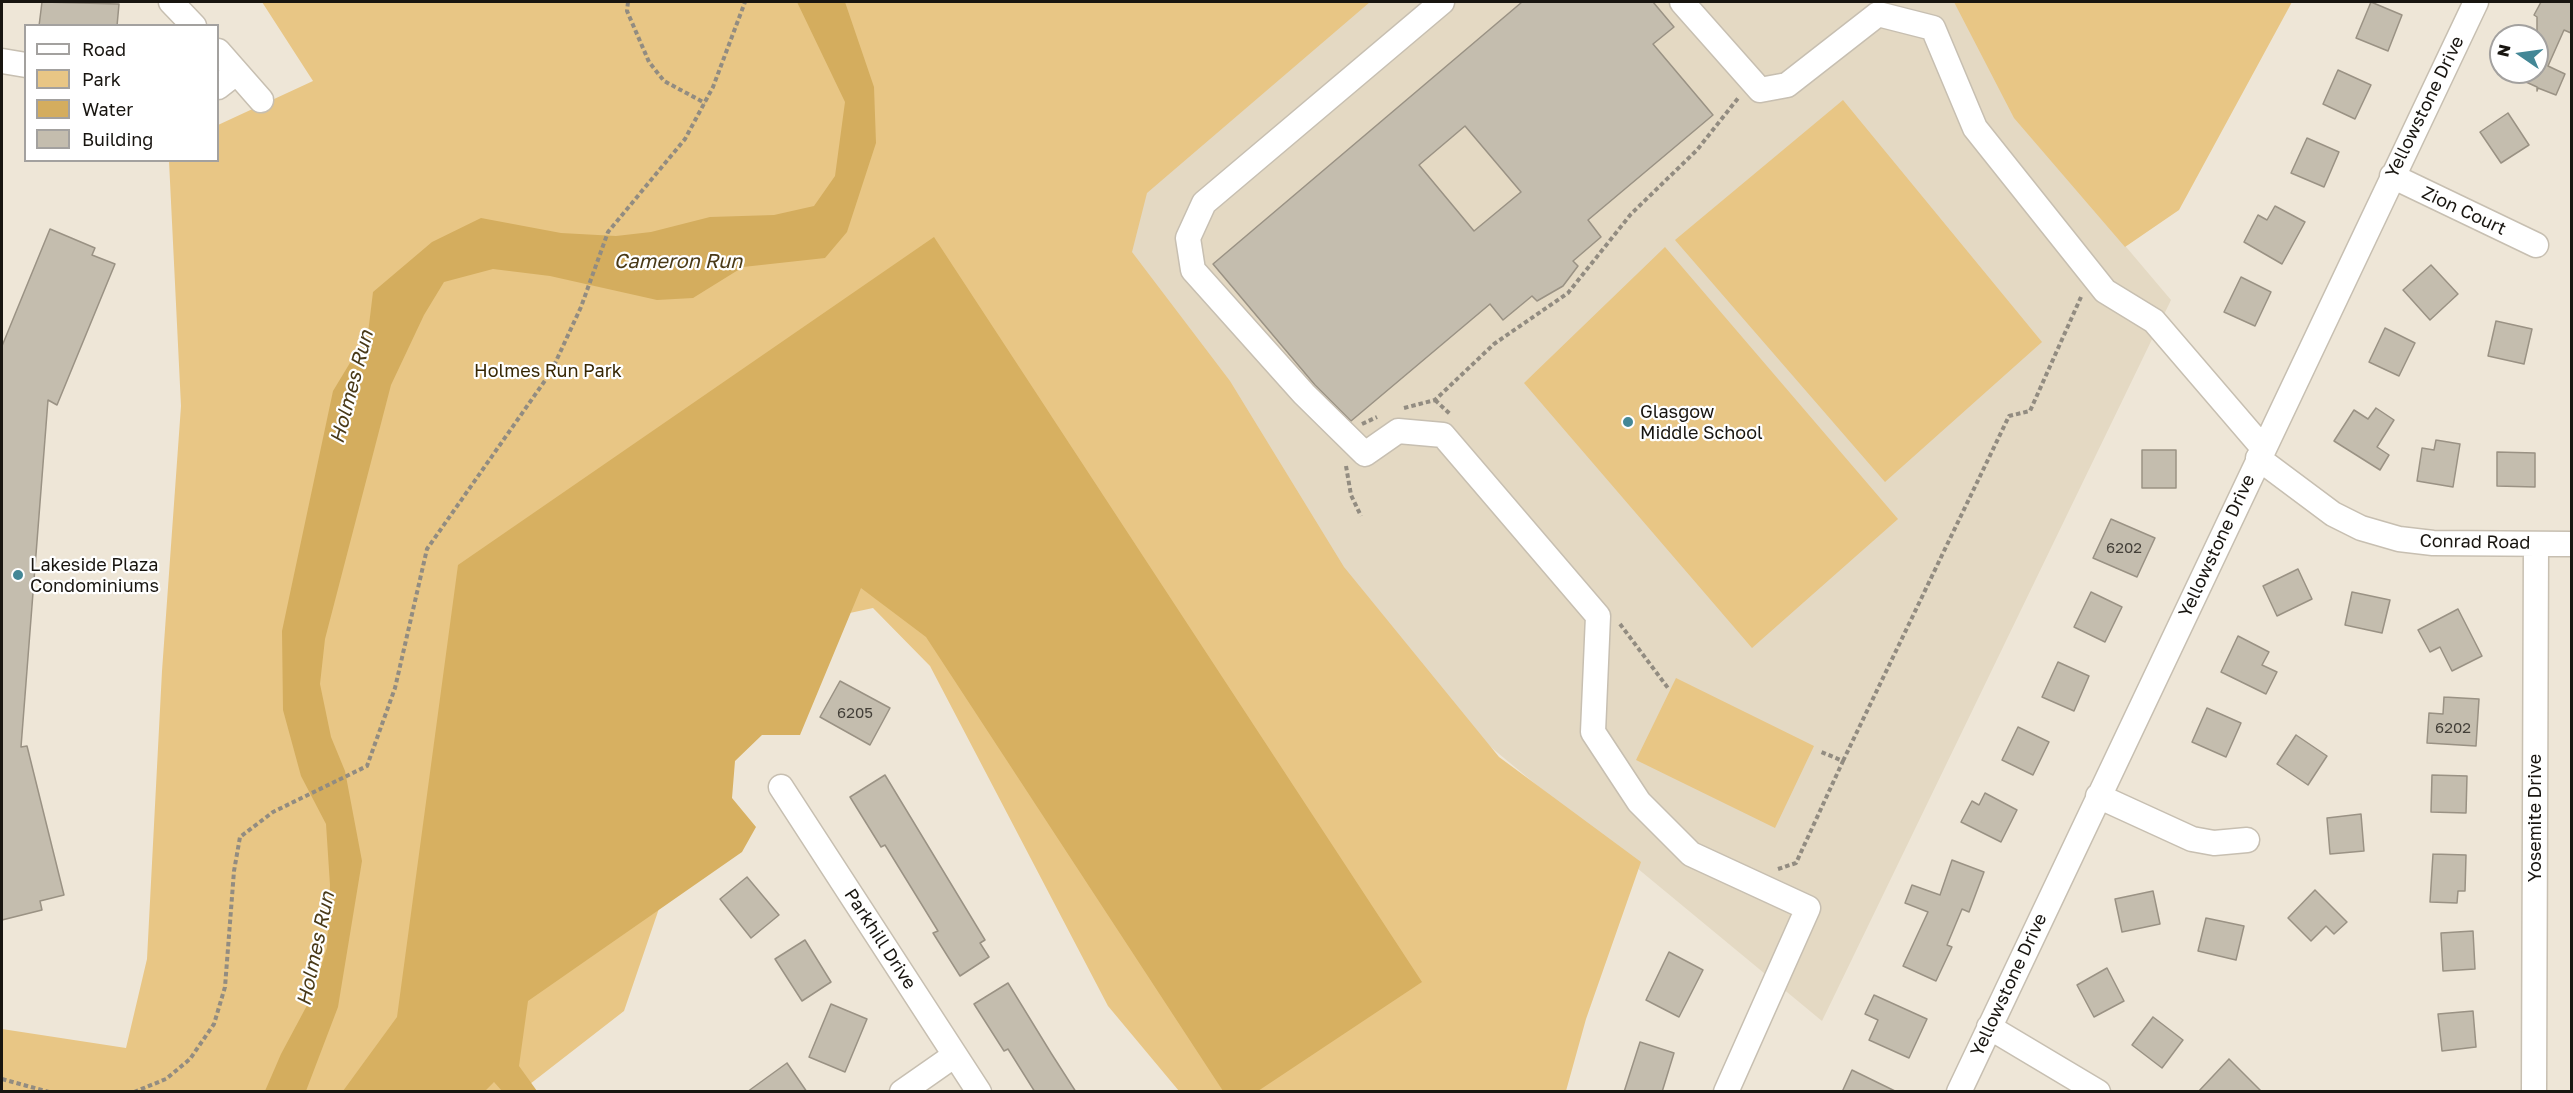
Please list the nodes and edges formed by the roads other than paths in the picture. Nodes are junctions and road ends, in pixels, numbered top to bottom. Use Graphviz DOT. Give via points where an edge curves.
graph roads {
  1 [pos="171,2"];
  2 [pos="1442,2"];
  3 [pos="1682,2"];
  4 [pos="2476,2"];
  5 [pos="192,24"];
  6 [pos="219,54"];
  7 [pos="2,61"];
  8 [pos="24,65"];
  9 [pos="227,80"];
  10 [pos="261,100"];
  11 [pos="2392,176"];
  12 [pos="2536,245"];
  13 [pos="2261,453"];
  14 [pos="2536,543"];
  15 [pos="2571,544"];
  16 [pos="781,787"];
  17 [pos="2098,796"];
  18 [pos="2247,840"];
  19 [pos="1989,1027"];
  20 [pos="955,1055"];
  21 [pos="902,1092"];
  22 [pos="979,1092"];
  23 [pos="1726,1092"];
  24 [pos="1959,1092"];
  25 [pos="2098,1092"];
  26 [pos="2534,1092"];
  1 -- 5 [label="street"];
  2 -- 23 [label="street" via="1204,203 1188,238 1193,270 1304,394 1365,454 1398,430 1443,435 1598,616 1593,732 1639,802 1691,854 1808,908"];
  3 -- 13 [label="street, Conrad Road" via="1760,90 1787,85 1878,14 1933,28 1975,128 2105,291 2154,321"];
  4 -- 11 [label="street, Yellowstone Drive"];
  6 -- 9 [label="street"];
  7 -- 8 [label="street"];
  9 -- 10 [label="street"];
  11 -- 12 [label="street, Zion Court"];
  11 -- 13 [label="street, Yellowstone Drive"];
  13 -- 14 [label="street, Conrad Road" via="2333,514 2361,528 2398,539 2433,543"];
  13 -- 17 [label="street, Yellowstone Drive"];
  14 -- 15 [label="street, Conrad Road"];
  14 -- 26 [label="street, Yosemite Drive"];
  16 -- 20 [label="street, Parkhill Drive"];
  17 -- 18 [label="street" via="2192,839 2214,843"];
  17 -- 19 [label="street, Yellowstone Drive"];
  19 -- 24 [label="street, Yellowstone Drive"];
  19 -- 25 [label="street"];
  20 -- 21 [label="street"];
  20 -- 22 [label="street, Parkhill Drive"];
}
